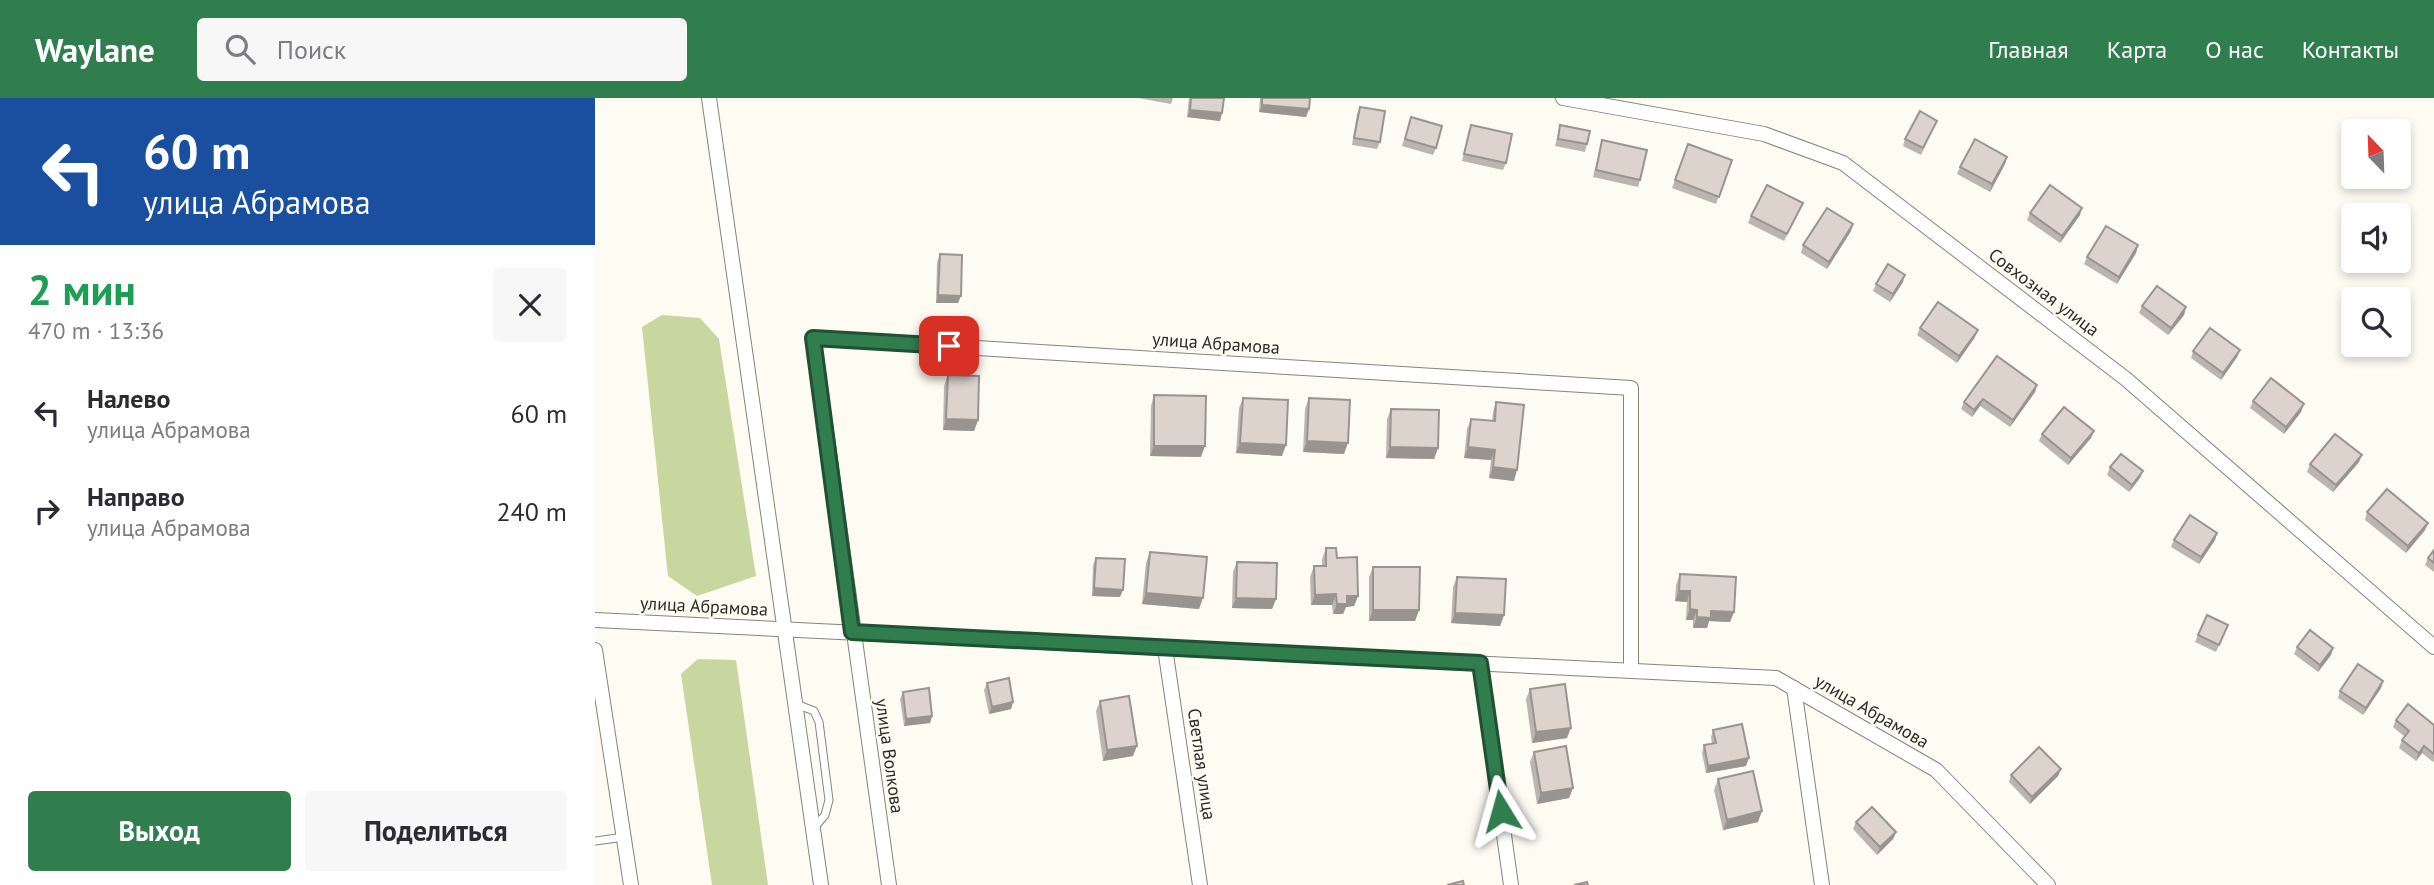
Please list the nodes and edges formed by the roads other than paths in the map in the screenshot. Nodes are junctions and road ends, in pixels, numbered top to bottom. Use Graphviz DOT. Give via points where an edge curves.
graph roads {
  1 [pos="709,98"];
  2 [pos="1563,98"];
  3 [pos="595,620"];
  4 [pos="785,629"];
  5 [pos="852,632"];
  6 [pos="2434,647"];
  7 [pos="1165,648"];
  8 [pos="595,650"];
  9 [pos="1480,663"];
  10 [pos="1631,670"];
  11 [pos="1794,688"];
  12 [pos="796,704"];
  13 [pos="600,706"];
  14 [pos="813,829"];
  15 [pos="625,837"];
  16 [pos="595,841"];
  17 [pos="631,885"];
  18 [pos="821,885"];
  19 [pos="889,885"];
  20 [pos="1200,885"];
  21 [pos="1511,885"];
  22 [pos="1822,885"];
  23 [pos="2048,885"];
  1 -- 4 [label="street"];
  2 -- 6 [label="street, Совхозная улица" via="1764,134 1843,163 2126,379"];
  3 -- 4 [label="street, улица Абрамова"];
  4 -- 5 [label="street, улица Абрамова"];
  4 -- 12 [label="street"];
  5 -- 7 [label="street, улица Абрамова"];
  5 -- 10 [label="street, улица Абрамова" via="813,338 1631,388"];
  5 -- 19 [label="street, улица Волкова"];
  7 -- 9 [label="street, улица Абрамова"];
  7 -- 20 [label="street, Светлая улица"];
  8 -- 13 [label="street"];
  9 -- 10 [label="street, улица Абрамова"];
  9 -- 21 [label="street"];
  10 -- 11 [label="street, улица Абрамова" via="1776,677"];
  11 -- 22 [label="street"];
  11 -- 23 [label="street, улица Абрамова" via="1936,770"];
  12 -- 14 [label="street"];
  12 -- 14 [label="lane" via="814,711 819,722 828,800 825,815"];
  13 -- 15 [label="street"];
  14 -- 18 [label="street"];
  15 -- 16 [label="lane"];
  15 -- 17 [label="street"];
}
